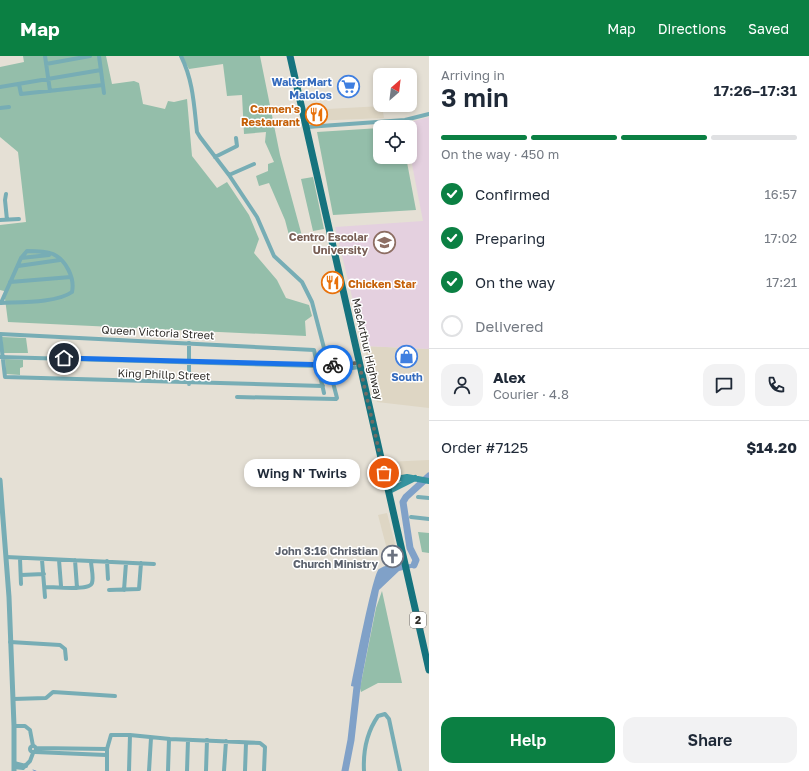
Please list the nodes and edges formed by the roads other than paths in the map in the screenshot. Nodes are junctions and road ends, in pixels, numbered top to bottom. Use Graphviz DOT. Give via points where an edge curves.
graph roads {
  1 [pos="45,56"];
  2 [pos="90,56"];
  3 [pos="99,56"];
  4 [pos="181,56"];
  5 [pos="290,56"];
  6 [pos="46,64"];
  7 [pos="101,70"];
  8 [pos="49,78"];
  9 [pos="19,84"];
  10 [pos="103,85"];
  11 [pos="0,87"];
  12 [pos="50,91"];
  13 [pos="104,93"];
  14 [pos="9,107"];
  15 [pos="0,108"];
  16 [pos="429,114"];
  17 [pos="307,127"];
  18 [pos="236,138"];
  19 [pos="215,158"];
  20 [pos="254,164"];
  21 [pos="229,175"];
  22 [pos="6,194"];
  23 [pos="19,219"];
  24 [pos="0,220"];
  25 [pos="7,220"];
  26 [pos="60,260"];
  27 [pos="18,266"];
  28 [pos="71,278"];
  29 [pos="10,282"];
  30 [pos="0,303"];
  31 [pos="0,334"];
  32 [pos="189,342"];
  33 [pos="1,356"];
  34 [pos="188,362"];
  35 [pos="345,364"];
  36 [pos="328,365"];
  37 [pos="360,365"];
  38 [pos="318,366"];
  39 [pos="346,369"];
  40 [pos="189,384"];
  41 [pos="323,386"];
  42 [pos="324,393"];
  43 [pos="237,397"];
  44 [pos="417,478"];
  45 [pos="0,480"];
  46 [pos="386,481"];
  47 [pos="429,481"];
  48 [pos="389,491"];
  49 [pos="418,497"];
  50 [pos="429,498"];
  51 [pos="411,516"];
  52 [pos="429,519"];
  53 [pos="6,557"];
  54 [pos="20,559"];
  55 [pos="42,560"];
  56 [pos="59,560"];
  57 [pos="75,560"];
  58 [pos="91,561"];
  59 [pos="107,562"];
  60 [pos="126,563"];
  61 [pos="141,563"];
  62 [pos="154,564"];
  63 [pos="44,574"];
  64 [pos="21,575"];
  65 [pos="108,579"];
  66 [pos="21,584"];
  67 [pos="62,586"];
  68 [pos="45,587"];
  69 [pos="77,588"];
  70 [pos="109,590"];
  71 [pos="124,590"];
  72 [pos="45,597"];
  73 [pos="9,642"];
  74 [pos="66,659"];
  75 [pos="429,670"];
  76 [pos="115,696"];
  77 [pos="12,699"];
  78 [pos="14,726"];
  79 [pos="130,735"];
  80 [pos="151,738"];
  81 [pos="169,739"];
  82 [pos="188,740"];
  83 [pos="207,740"];
  84 [pos="226,741"];
  85 [pos="246,743"];
  86 [pos="107,749"];
  87 [pos="34,750"];
  88 [pos="106,755"];
  89 [pos="14,767"];
  90 [pos="107,771"];
  91 [pos="129,771"];
  92 [pos="149,771"];
  93 [pos="168,771"];
  94 [pos="187,771"];
  95 [pos="206,771"];
  96 [pos="224,771"];
  97 [pos="244,771"];
  98 [pos="264,771"];
  99 [pos="364,771"];
  100 [pos="400,771"];
  1 -- 6 [label="street"];
  2 -- 6 [label="street"];
  3 -- 7 [label="street"];
  4 -- 19 [label="street" via="191,82 197,132"];
  5 -- 17 [label="highway, MacArthur Highway / 2"];
  6 -- 8 [label="street"];
  7 -- 8 [label="street"];
  7 -- 10 [label="street"];
  8 -- 9 [label="street"];
  8 -- 12 [label="street"];
  9 -- 11 [label="street"];
  9 -- 12 [label="street" via="21,94"];
  10 -- 12 [label="street"];
  10 -- 13 [label="street"];
  14 -- 15 [label="street"];
  16 -- 17 [label="street" via="405,120"];
  17 -- 37 [label="highway, MacArthur Highway / 2"];
  18 -- 19 [label="street" via="237,146"];
  19 -- 21 [label="street"];
  20 -- 21 [label="street"];
  21 -- 36 [label="street" via="257,217 274,256 307,289"];
  22 -- 25 [label="street"];
  23 -- 25 [label="street"];
  24 -- 25 [label="street"];
  26 -- 27 [label="street"];
  26 -- 27 [label="street" via="54,255 21,258"];
  26 -- 28 [label="street" via="68,268"];
  27 -- 29 [label="street"];
  28 -- 29 [label="street"];
  28 -- 30 [label="street" via="74,285 68,295 44,300"];
  29 -- 30 [label="street"];
  31 -- 32 [label="street, Queen Victoria Street"];
  31 -- 33 [label="street"];
  32 -- 34 [label="street"];
  32 -- 38 [label="street, Queen Victoria Street" via="314,350"];
  33 -- 34 [label="street"];
  33 -- 40 [label="street, King Phillp Street" via="5,377"];
  34 -- 38 [label="street"];
  34 -- 40 [label="street"];
  35 -- 36 [label="street"];
  35 -- 37 [label="street"];
  35 -- 39 [label="street"];
  36 -- 38 [label="street"];
  36 -- 39 [label="street" via="334,369"];
  36 -- 43 [label="street" via="336,399"];
  37 -- 39 [label="street"];
  37 -- 46 [label="highway, MacArthur Highway / 2"];
  38 -- 41 [label="street"];
  40 -- 41 [label="street, King Phillp Street"];
  41 -- 42 [label="street"];
  44 -- 46 [label="main road" via="402,477"];
  44 -- 47 [label="main road"];
  44 -- 48 [label="main road"];
  45 -- 53 [label="street"];
  46 -- 48 [label="highway, MacArthur Highway / 2"];
  48 -- 75 [label="highway, MacArthur Highway / 2"];
  49 -- 50 [label="street"];
  51 -- 52 [label="street"];
  53 -- 54 [label="street"];
  53 -- 73 [label="street"];
  54 -- 55 [label="street"];
  54 -- 64 [label="street"];
  55 -- 56 [label="street"];
  55 -- 63 [label="street"];
  56 -- 57 [label="street"];
  56 -- 67 [label="street"];
  57 -- 58 [label="street"];
  57 -- 69 [label="street"];
  58 -- 59 [label="street"];
  58 -- 69 [label="street" via="92,585 85,589"];
  59 -- 60 [label="street"];
  59 -- 65 [label="street"];
  60 -- 61 [label="street"];
  60 -- 71 [label="street"];
  61 -- 62 [label="street"];
  61 -- 71 [label="street" via="140,589"];
  63 -- 64 [label="street"];
  63 -- 68 [label="street"];
  64 -- 66 [label="street"];
  67 -- 68 [label="street"];
  67 -- 69 [label="street"];
  68 -- 72 [label="street"];
  70 -- 71 [label="street"];
  73 -- 74 [label="street" via="60,645 65,649"];
  73 -- 77 [label="street"];
  76 -- 77 [label="street" via="53,692 46,698"];
  77 -- 78 [label="street"];
  78 -- 87 [label="street" via="28,728"];
  78 -- 89 [label="street"];
  79 -- 80 [label="street"];
  79 -- 86 [label="street" via="111,736"];
  79 -- 91 [label="street"];
  80 -- 81 [label="street"];
  80 -- 92 [label="street"];
  81 -- 82 [label="street"];
  81 -- 93 [label="street"];
  82 -- 83 [label="street"];
  82 -- 94 [label="street"];
  83 -- 84 [label="street"];
  83 -- 95 [label="street"];
  84 -- 85 [label="street"];
  84 -- 96 [label="street"];
  85 -- 97 [label="street"];
  85 -- 98 [label="street" via="260,743 265,747"];
  86 -- 87 [label="street"];
  86 -- 88 [label="street"];
  87 -- 88 [label="street"];
  87 -- 89 [label="street" via="26,766"];
  88 -- 90 [label="street"];
  99 -- 100 [label="street" via="364,753 371,728 378,716 384,714 389,719"];
}
